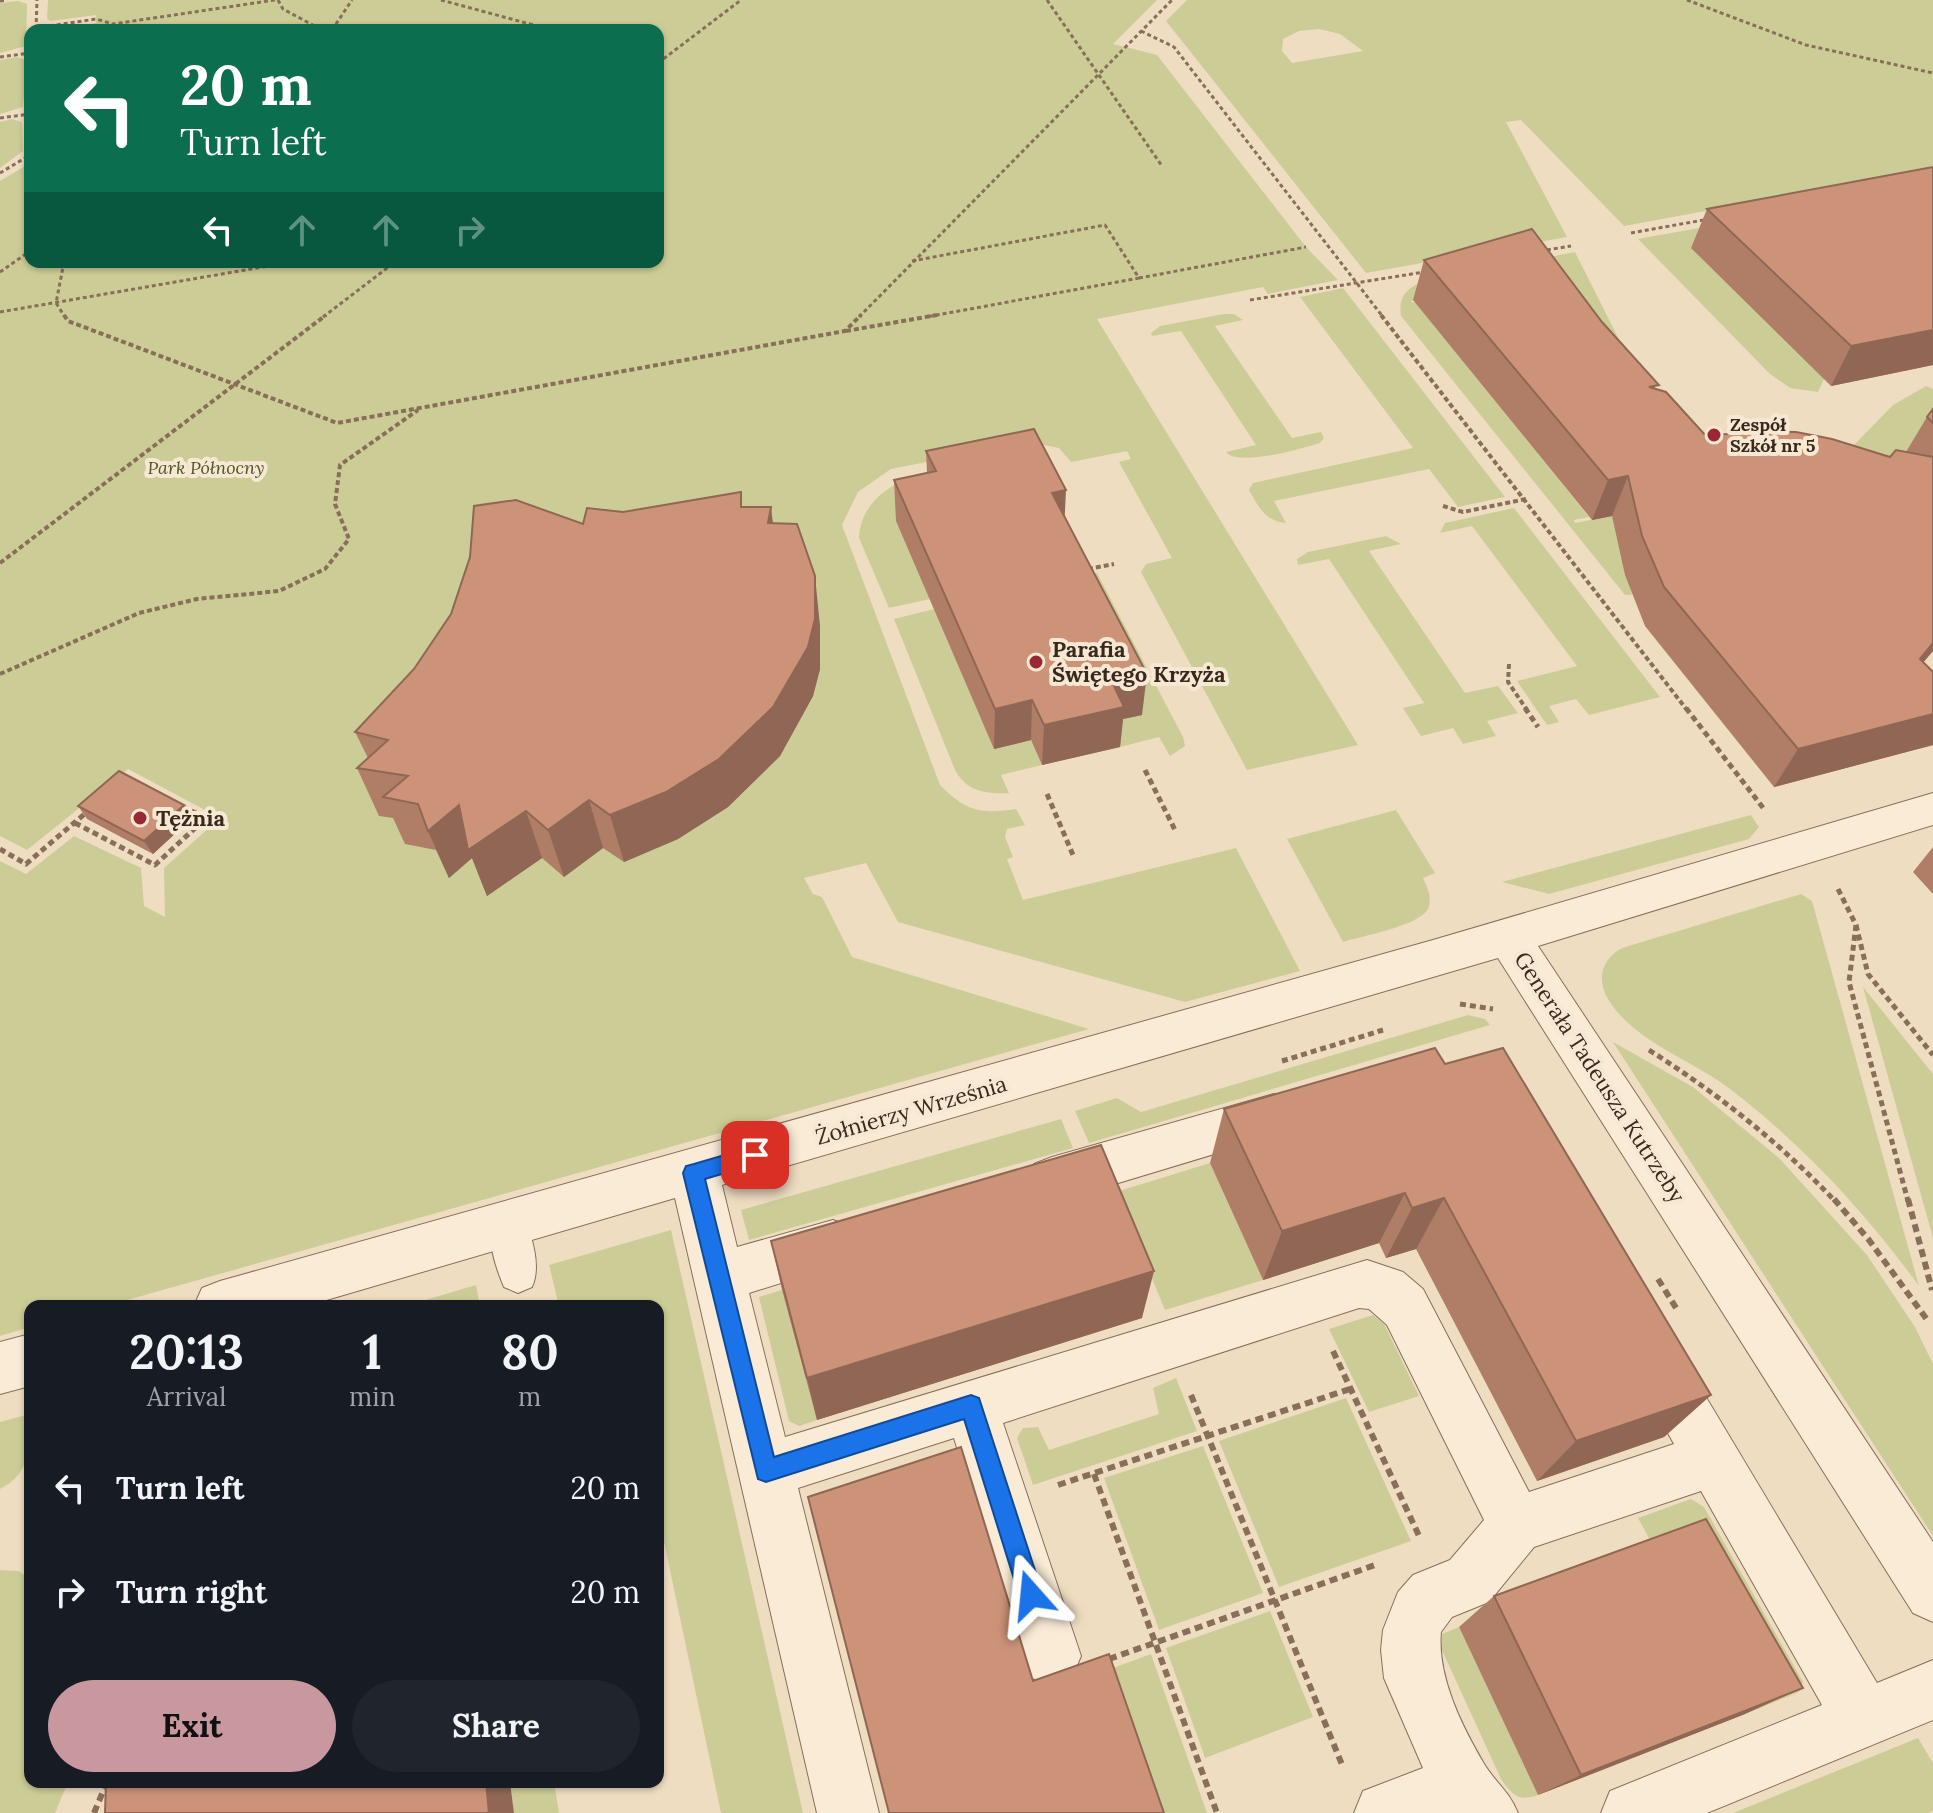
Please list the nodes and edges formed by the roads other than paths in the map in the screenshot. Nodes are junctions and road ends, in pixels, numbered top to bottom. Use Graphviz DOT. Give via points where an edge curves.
graph roads {
  1 [pos="1933,809"];
  2 [pos="1507,935"];
  3 [pos="1311,1104"];
  4 [pos="694,1173"];
  5 [pos="1008,1193"];
  6 [pos="508,1225"];
  7 [pos="871,1233"];
  8 [pos="518,1274"];
  9 [pos="719,1277"];
  10 [pos="241,1300"];
  11 [pos="1634,1325"];
  12 [pos="24,1362"];
  13 [pos="0,1368"];
  14 [pos="971,1406"];
  15 [pos="1713,1459"];
  16 [pos="766,1471"];
  17 [pos="1516,1525"];
  18 [pos="1933,1593"];
  19 [pos="1051,1656"];
  20 [pos="1933,1690"];
  21 [pos="1864,1719"];
  22 [pos="1474,1798"];
  23 [pos="848,1813"];
  24 [pos="1385,1813"];
  25 [pos="1632,1813"];
  1 -- 2 [label="street, Generała Tadeusza Kutrzeby"];
  2 -- 4 [label="street, Żołnierzy Września"];
  2 -- 18 [label="street, Generała Tadeusza Kutrzeby"];
  3 -- 5 [label="street"];
  4 -- 6 [label="street, Żołnierzy Września"];
  4 -- 9 [label="street"];
  6 -- 8 [label="lane"];
  6 -- 10 [label="street, Żołnierzy Września"];
  7 -- 9 [label="street"];
  9 -- 16 [label="street"];
  11 -- 15 [label="street"];
  12 -- 13 [label="street"];
  14 -- 16 [label="street"];
  14 -- 17 [label="street" via="1359,1284 1375,1284 1405,1307"];
  14 -- 19 [label="street"];
  15 -- 17 [label="street"];
  15 -- 21 [label="street"];
  16 -- 23 [label="street"];
  17 -- 22 [label="street" via="1469,1582 1433,1595 1412,1630 1414,1678"];
  20 -- 21 [label="street"];
  21 -- 25 [label="street"];
  22 -- 24 [label="street"];
}
